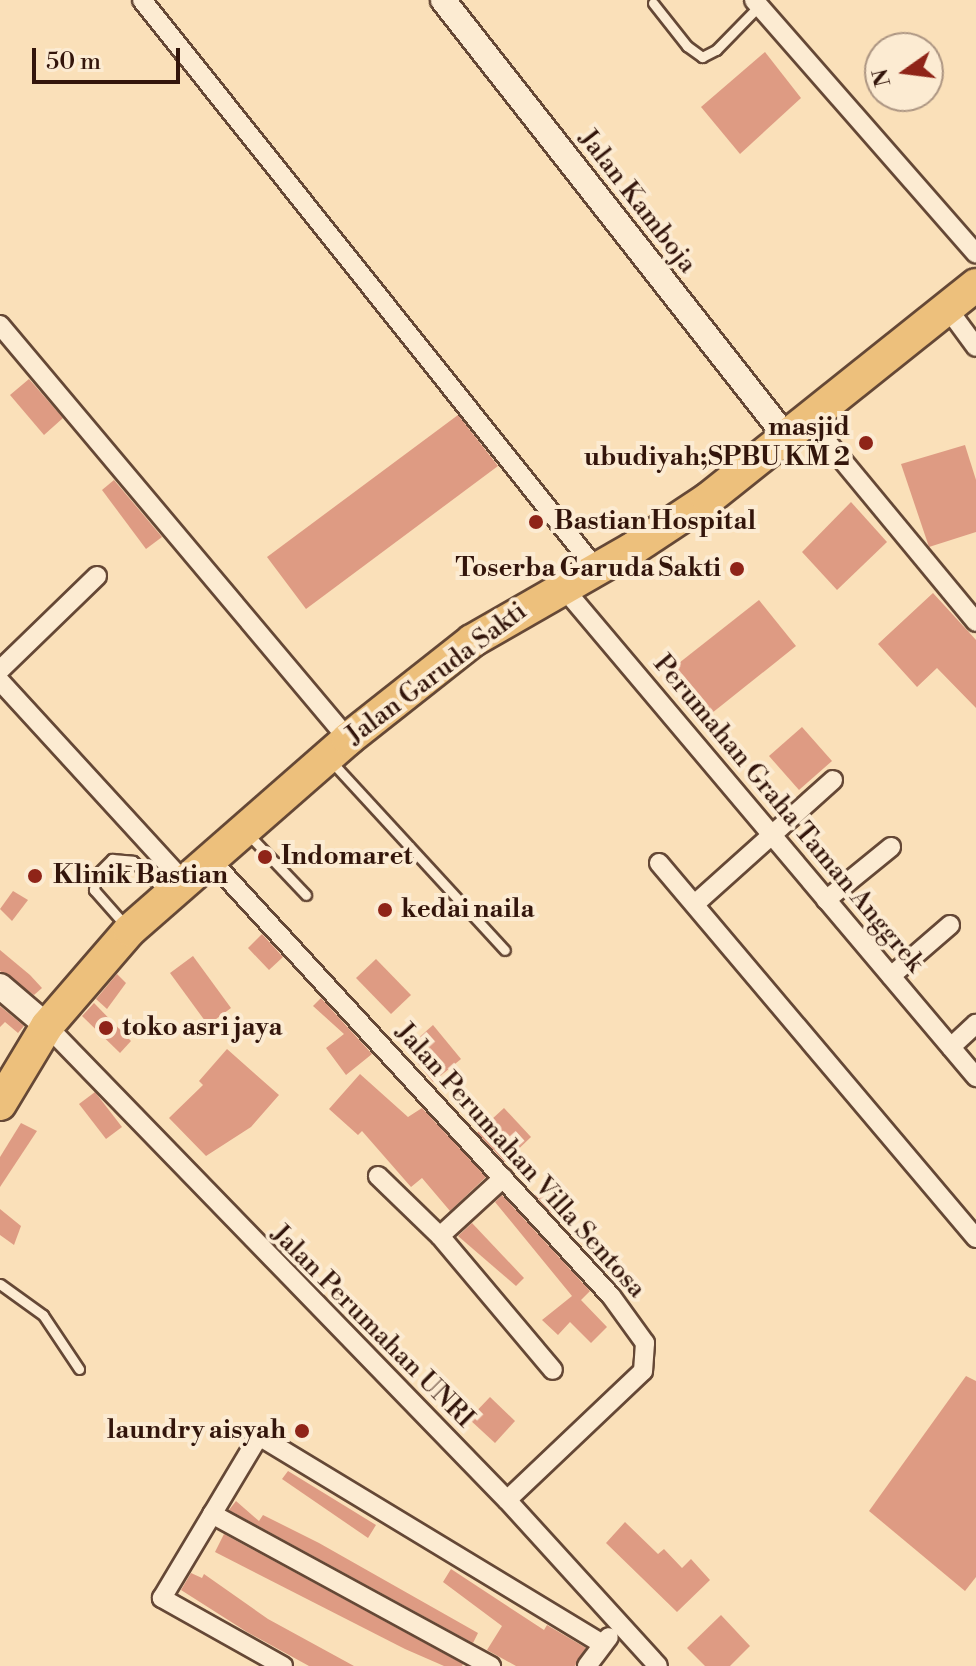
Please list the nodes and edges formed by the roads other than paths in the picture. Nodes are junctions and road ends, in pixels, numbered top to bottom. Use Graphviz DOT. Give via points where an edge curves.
graph roads {
  1 [pos="142,0"];
  2 [pos="443,0"];
  3 [pos="653,3"];
  4 [pos="756,3"];
  5 [pos="976,254"];
  6 [pos="976,285"];
  7 [pos="948,309"];
  8 [pos="0,325"];
  9 [pos="976,347"];
  10 [pos="798,429"];
  11 [pos="596,569"];
  12 [pos="97,576"];
  13 [pos="561,585"];
  14 [pos="976,622"];
  15 [pos="0,670"];
  16 [pos="0,681"];
  17 [pos="338,748"];
  18 [pos="833,780"];
  19 [pos="243,828"];
  20 [pos="772,837"];
  21 [pos="891,847"];
  22 [pos="208,857"];
  23 [pos="659,863"];
  24 [pos="176,888"];
  25 [pos="306,895"];
  26 [pos="826,900"];
  27 [pos="696,903"];
  28 [pos="950,925"];
  29 [pos="130,930"];
  30 [pos="505,950"];
  31 [pos="891,976"];
  32 [pos="0,986"];
  33 [pos="976,1024"];
  34 [pos="47,1026"];
  35 [pos="951,1047"];
  36 [pos="976,1077"];
  37 [pos="0,1104"];
  38 [pos="378,1176"];
  39 [pos="503,1178"];
  40 [pos="440,1236"];
  41 [pos="976,1238"];
  42 [pos="0,1284"];
  43 [pos="79,1369"];
  44 [pos="553,1370"];
  45 [pos="507,1500"];
  46 [pos="212,1514"];
  47 [pos="618,1625"];
  48 [pos="603,1644"];
  49 [pos="283,1666"];
  50 [pos="491,1666"];
  51 [pos="587,1666"];
  52 [pos="658,1666"];
  1 -- 11 [label="street"];
  2 -- 10 [label="street, Jalan Kamboja"];
  3 -- 4 [label="lane" via="702,57 716,50"];
  4 -- 5 [label="street"];
  6 -- 7 [label="highway, Jalan Garuda Sakti"];
  7 -- 9 [label="street"];
  7 -- 10 [label="highway, Jalan Garuda Sakti"];
  8 -- 17 [label="street"];
  10 -- 11 [label="highway, Jalan Garuda Sakti" via="672,523"];
  10 -- 14 [label="street"];
  11 -- 13 [label="highway, Jalan Garuda Sakti"];
  12 -- 15 [label="street"];
  13 -- 17 [label="highway, Jalan Garuda Sakti" via="472,641"];
  13 -- 20 [label="street, Perumahan Graha Taman Anggrek"];
  16 -- 24 [label="street"];
  17 -- 19 [label="highway, Jalan Garuda Sakti"];
  17 -- 30 [label="lane"];
  18 -- 20 [label="street"];
  19 -- 22 [label="highway, Jalan Garuda Sakti"];
  19 -- 25 [label="lane"];
  20 -- 26 [label="street, Perumahan Graha Taman Anggrek"];
  20 -- 27 [label="street"];
  21 -- 26 [label="street"];
  22 -- 24 [label="highway, Jalan Garuda Sakti"];
  22 -- 39 [label="street, Jalan Perumahan Villa Sentosa"];
  23 -- 27 [label="street"];
  24 -- 29 [label="highway, Jalan Garuda Sakti"];
  24 -- 29 [label="lane" via="126,858 103,868 94,890"];
  26 -- 31 [label="street, Perumahan Graha Taman Anggrek"];
  27 -- 41 [label="street"];
  28 -- 31 [label="street"];
  29 -- 34 [label="highway, Jalan Garuda Sakti"];
  31 -- 35 [label="street, Perumahan Graha Taman Anggrek"];
  32 -- 34 [label="street"];
  33 -- 35 [label="street"];
  34 -- 37 [label="highway, Jalan Garuda Sakti"];
  34 -- 45 [label="street, Jalan Perumahan UNRI"];
  35 -- 36 [label="street, Perumahan Graha Taman Anggrek"];
  38 -- 40 [label="street"];
  39 -- 40 [label="street"];
  39 -- 45 [label="street, Jalan Perumahan Villa Sentosa" via="611,1296 645,1343 647,1355 643,1371"];
  40 -- 44 [label="street"];
  42 -- 43 [label="lane" via="43,1315"];
  45 -- 47 [label="street, Jalan Perumahan UNRI"];
  46 -- 48 [label="street" via="254,1440 266,1436"];
  46 -- 49 [label="street" via="163,1599"];
  46 -- 50 [label="street"];
  47 -- 48 [label="street"];
  47 -- 52 [label="street, Jalan Perumahan UNRI"];
  48 -- 51 [label="street"];
}
